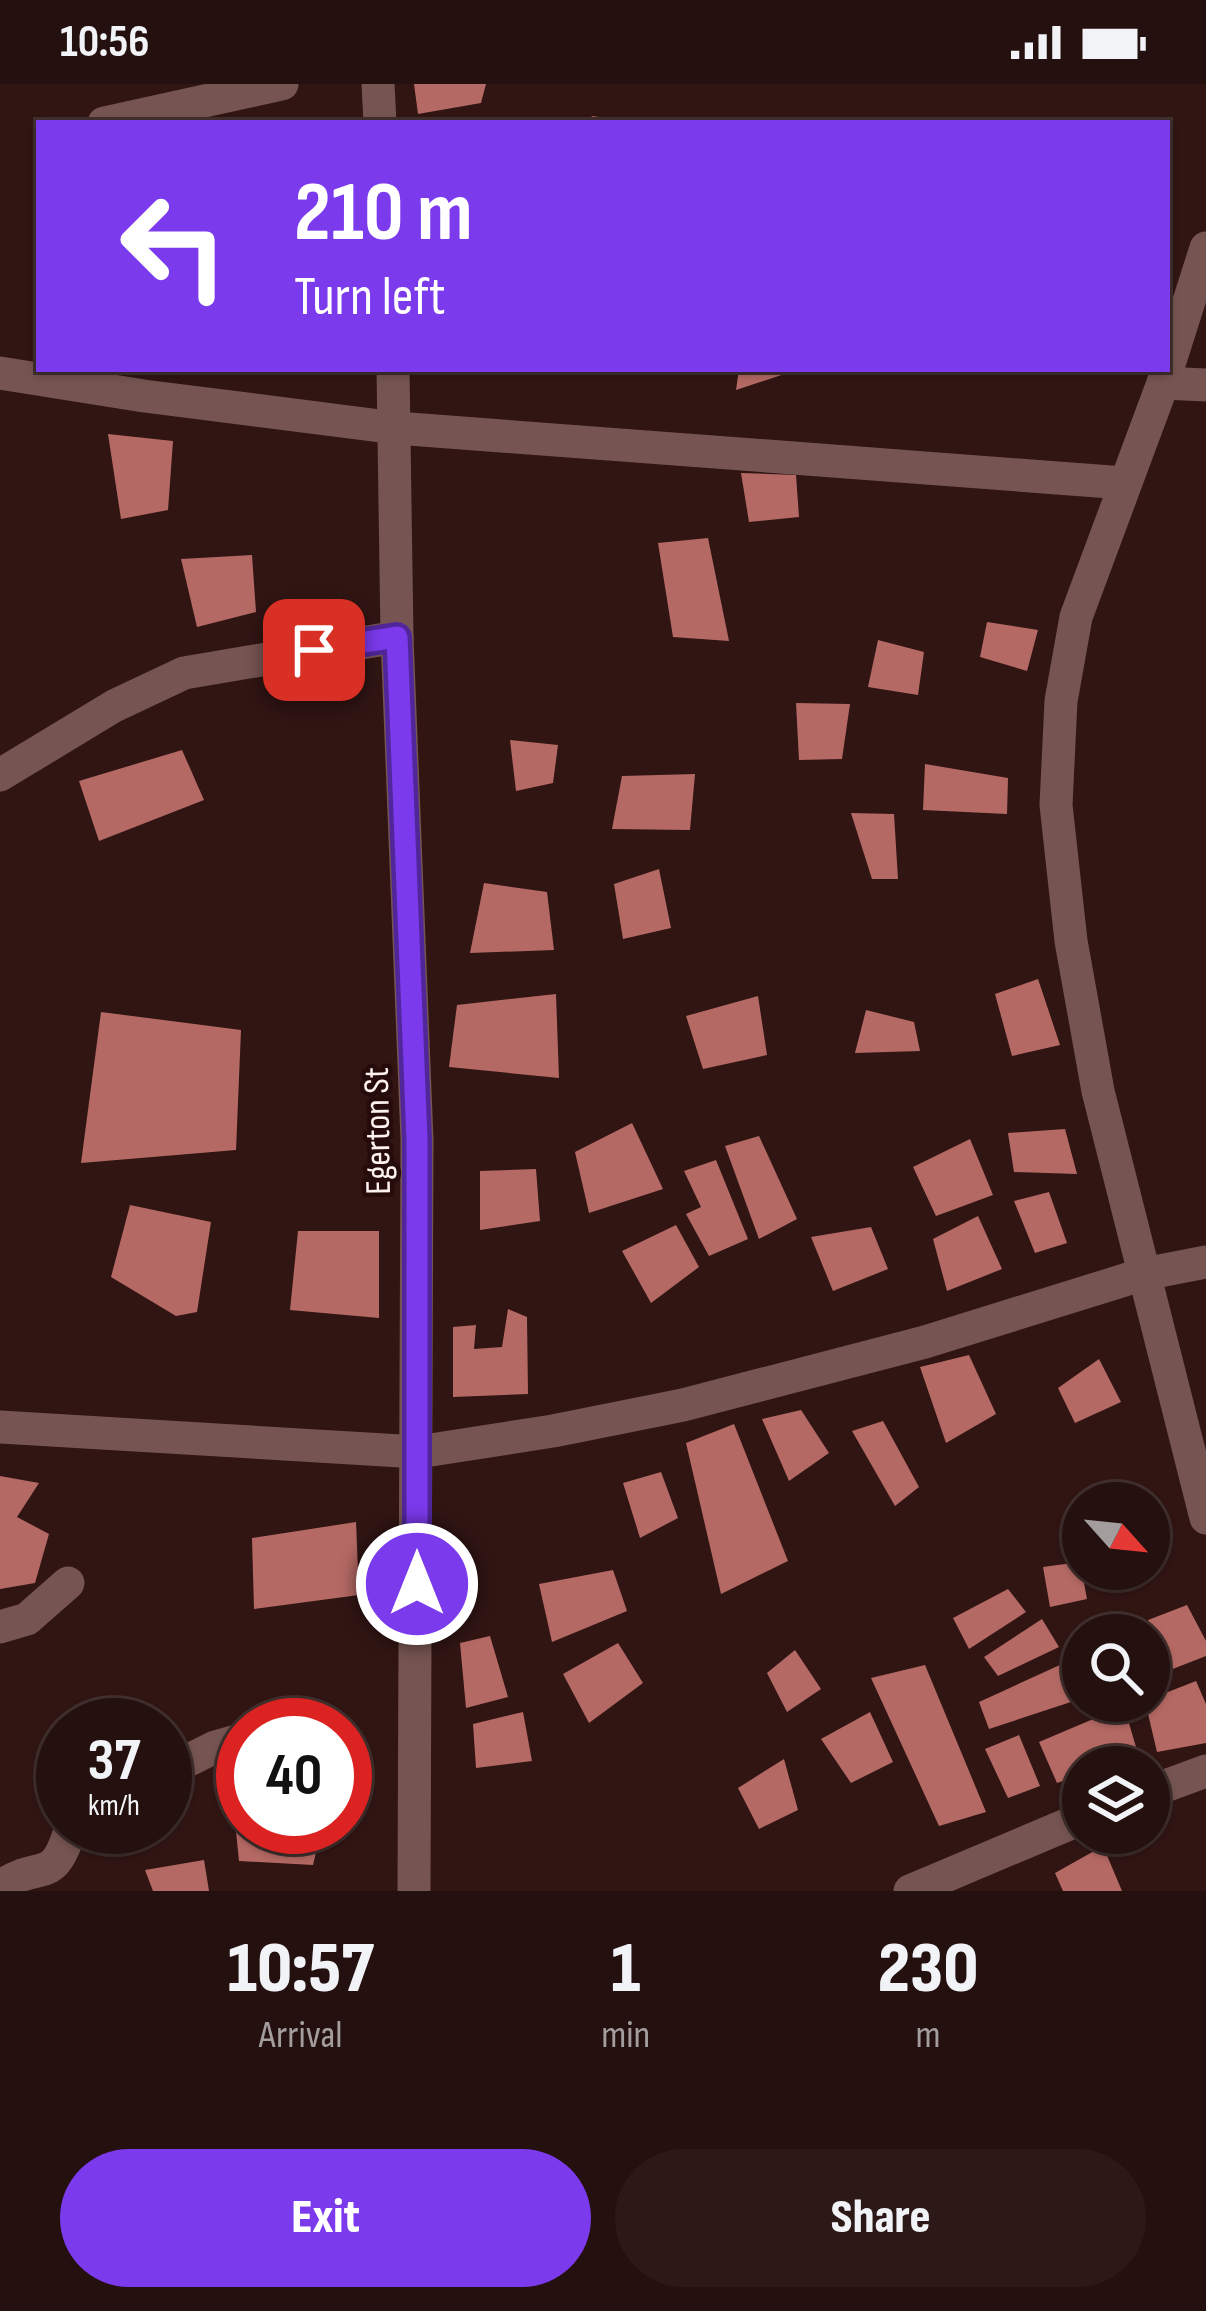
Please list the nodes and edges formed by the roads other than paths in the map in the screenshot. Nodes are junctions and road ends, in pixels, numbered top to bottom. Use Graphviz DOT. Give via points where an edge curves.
graph roads {
  1 [pos="282,84"];
  2 [pos="377,84"];
  3 [pos="118,120"];
  4 [pos="380,120"];
  5 [pos="1206,248"];
  6 [pos="1170,361"];
  7 [pos="393,372"];
  8 [pos="1167,372"];
  9 [pos="0,373"];
  10 [pos="1163,383"];
  11 [pos="1206,385"];
  12 [pos="396,428"];
  13 [pos="1124,483"];
  14 [pos="397,637"];
  15 [pos="0,776"];
  16 [pos="1206,1262"];
  17 [pos="1144,1274"];
  18 [pos="0,1426"];
  19 [pos="418,1452"];
  20 [pos="1206,1519"];
  21 [pos="68,1583"];
  22 [pos="0,1628"];
  23 [pos="1206,1771"];
  24 [pos="1170,1784"];
  25 [pos="1062,1827"];
  26 [pos="60,1854"];
  27 [pos="0,1887"];
  28 [pos="415,1891"];
  29 [pos="910,1891"];
  1 -- 3 [label="street"];
  2 -- 4 [label="street"];
  5 -- 6 [label="street"];
  7 -- 12 [label="street, Egerton St"];
  8 -- 10 [label="street"];
  9 -- 12 [label="street"];
  10 -- 11 [label="street"];
  10 -- 13 [label="street"];
  12 -- 13 [label="street"];
  12 -- 14 [label="street, Egerton St"];
  13 -- 17 [label="street" via="1076,617 1061,701 1056,805 1094,1070"];
  14 -- 15 [label="street" via="184,673"];
  14 -- 19 [label="street, Egerton St" via="417,1140"];
  16 -- 17 [label="street"];
  17 -- 19 [label="street" via="683,1405"];
  17 -- 20 [label="street"];
  18 -- 19 [label="street"];
  19 -- 28 [label="street, Egerton St"];
  21 -- 22 [label="street" via="27,1619"];
  23 -- 24 [label="street"];
  25 -- 29 [label="street"];
  26 -- 27 [label="street" via="47,1870"];
}
